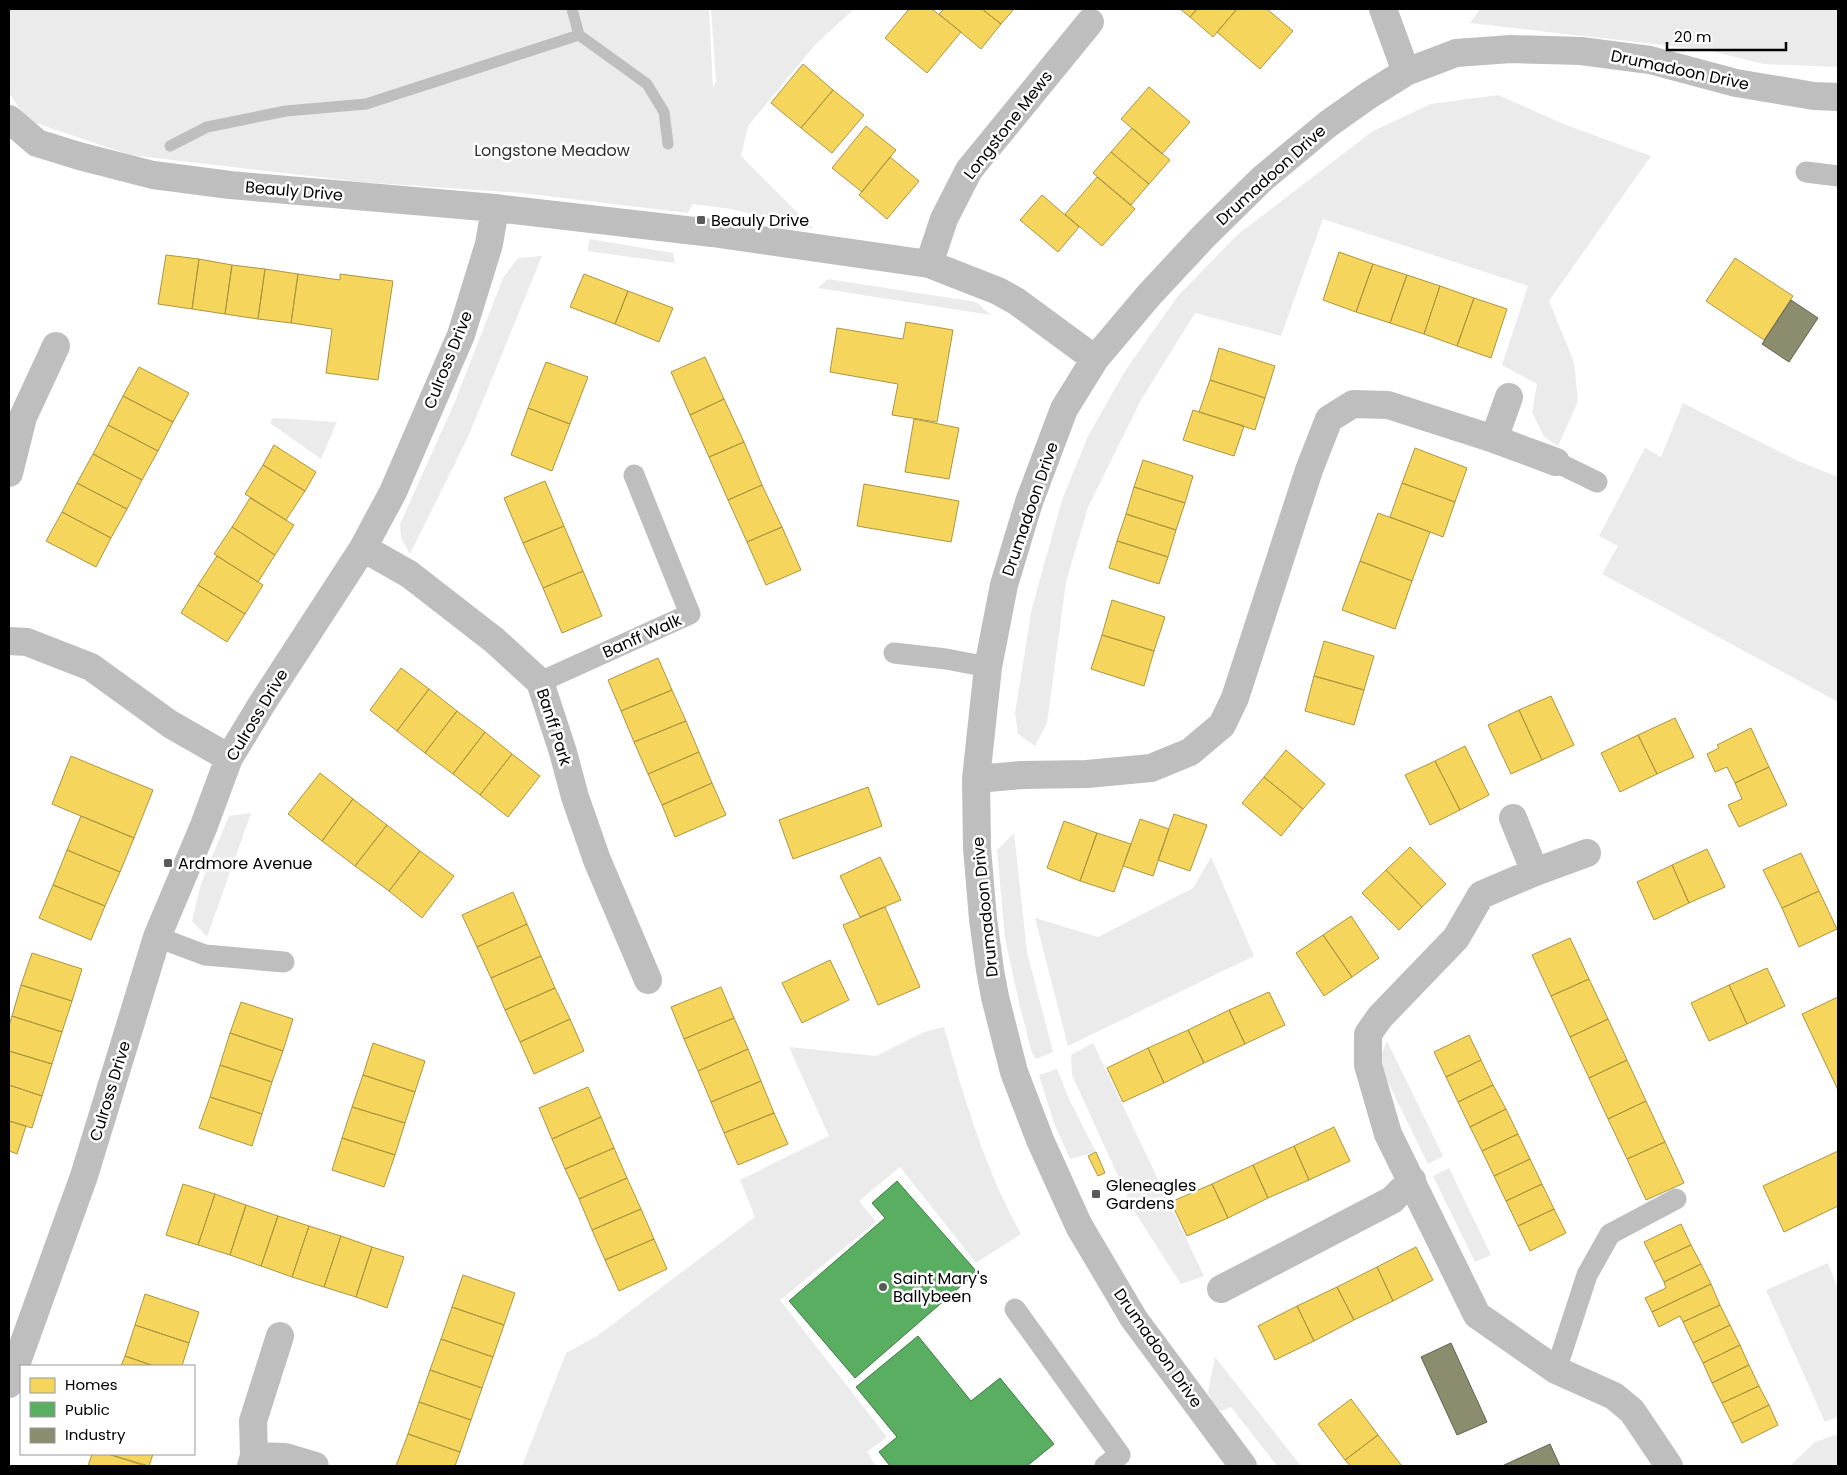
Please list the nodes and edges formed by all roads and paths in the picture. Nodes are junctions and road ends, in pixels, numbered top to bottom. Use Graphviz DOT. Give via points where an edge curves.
graph roads {
  1 [pos="1383,9"];
  2 [pos="1090,22"];
  3 [pos="1406,72"];
  4 [pos="1838,97"];
  5 [pos="9,120"];
  6 [pos="1806,172"];
  7 [pos="1838,176"];
  8 [pos="495,208"];
  9 [pos="929,264"];
  10 [pos="56,346"];
  11 [pos="1095,359"];
  12 [pos="1509,397"];
  13 [pos="1494,439"];
  14 [pos="1556,462"];
  15 [pos="9,473"];
  16 [pos="634,474"];
  17 [pos="1597,482"];
  18 [pos="363,548"];
  19 [pos="9,641"];
  20 [pos="894,653"];
  21 [pos="988,667"];
  22 [pos="540,682"];
  23 [pos="229,758"];
  24 [pos="976,778"];
  25 [pos="1513,818"];
  26 [pos="1587,853"];
  27 [pos="1535,872"];
  28 [pos="157,937"];
  29 [pos="284,962"];
  30 [pos="648,980"];
  31 [pos="1412,1180"];
  32 [pos="1676,1199"];
  33 [pos="1221,1290"];
  34 [pos="1014,1309"];
  35 [pos="280,1336"];
  36 [pos="1556,1370"];
  37 [pos="9,1384"];
  38 [pos="252,1461"];
  39 [pos="315,1466"];
  40 [pos="1105,1466"];
  41 [pos="1242,1466"];
  42 [pos="1669,1466"];
  1 -- 3 [label="street"];
  2 -- 9 [label="street, Longstone Mews" via="969,170 944,219"];
  3 -- 4 [label="street, Drumadoon Drive" via="1456,53 1511,49 1581,51 1650,60 1736,83"];
  3 -- 11 [label="street, Drumadoon Drive" via="1328,124 1262,179 1155,288"];
  5 -- 8 [label="street, Beauly Drive" via="37,143 154,175 230,185"];
  6 -- 7 [label="lane"];
  8 -- 9 [label="street, Beauly Drive" via="712,233"];
  8 -- 18 [label="street, Culross Drive" via="489,244 461,335 393,492"];
  9 -- 11 [label="street, Beauly Drive" via="1016,301"];
  10 -- 15 [label="street" via="23,417"];
  11 -- 21 [label="street, Drumadoon Drive" via="1064,409 1028,502 1004,585"];
  12 -- 13 [label="street"];
  13 -- 14 [label="street"];
  13 -- 24 [label="street" via="1388,405 1353,404 1330,419 1309,470 1235,698 1222,724 1190,752 1151,768"];
  14 -- 17 [label="lane"];
  16 -- 22 [label="lane, Banff Walk" via="690,614"];
  18 -- 22 [label="street, Banff Park" via="409,574 494,640"];
  18 -- 23 [label="street, Culross Drive"];
  19 -- 23 [label="street" via="28,642 91,667 170,724"];
  20 -- 21 [label="lane"];
  21 -- 24 [label="street, Drumadoon Drive"];
  22 -- 30 [label="street, Banff Park" via="597,860"];
  23 -- 28 [label="street, Culross Drive"];
  24 -- 41 [label="street, Drumadoon Drive" via="977,848 990,970 1014,1072 1040,1140 1079,1226 1134,1319"];
  25 -- 27 [label="street"];
  26 -- 27 [label="street"];
  27 -- 31 [label="street" via="1481,895 1456,938 1380,1017 1368,1034 1368,1065 1388,1134"];
  28 -- 29 [label="lane" via="205,955"];
  28 -- 37 [label="street, Culross Drive" via="84,1176"];
  31 -- 33 [label="street" via="1392,1200"];
  31 -- 36 [label="street" via="1477,1315"];
  32 -- 36 [label="lane" via="1610,1234 1587,1275"];
  34 -- 40 [label="lane" via="1120,1455"];
  35 -- 38 [label="street" via="253,1421"];
  36 -- 42 [label="street" via="1614,1396 1632,1411"];
  38 -- 39 [label="street" via="285,1457"];
}
